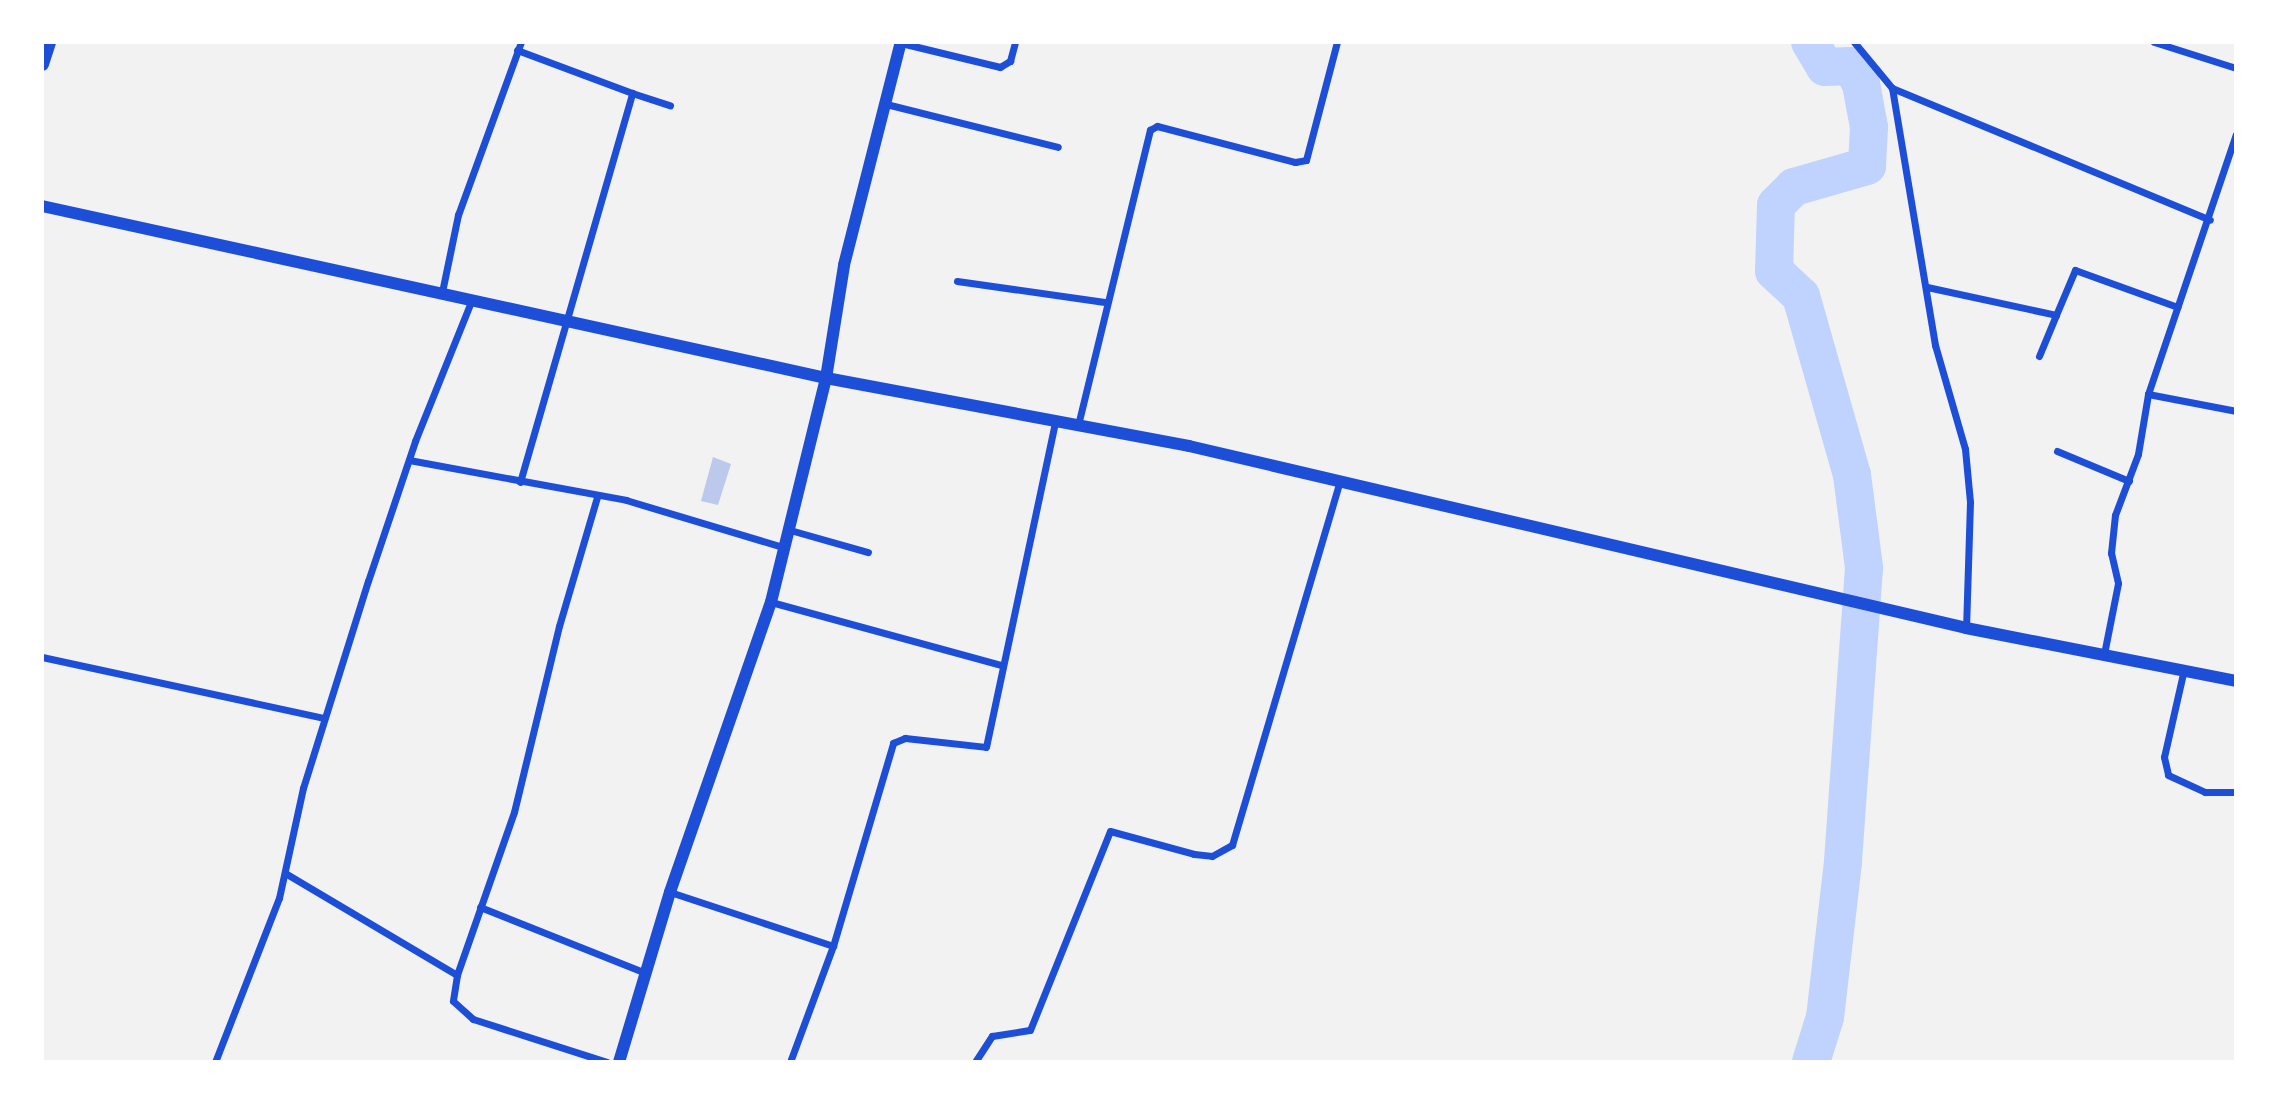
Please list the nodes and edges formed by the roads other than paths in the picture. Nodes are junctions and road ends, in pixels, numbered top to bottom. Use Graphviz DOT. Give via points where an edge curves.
graph roads {
  1 [pos="49,42"];
  2 [pos="901,42"];
  3 [pos="1015,42"];
  4 [pos="1337,42"];
  5 [pos="1854,42"];
  6 [pos="2154,42"];
  7 [pos="519,46"];
  8 [pos="42,64"];
  9 [pos="2236,68"];
  10 [pos="1892,88"];
  11 [pos="632,93"];
  12 [pos="886,104"];
  13 [pos="670,105"];
  14 [pos="2236,134"];
  15 [pos="1058,147"];
  16 [pos="42,206"];
  17 [pos="2210,220"];
  18 [pos="957,281"];
  19 [pos="1927,287"];
  20 [pos="442,292"];
  21 [pos="472,299"];
  22 [pos="1105,302"];
  23 [pos="2178,307"];
  24 [pos="2056,314"];
  25 [pos="565,319"];
  26 [pos="2039,356"];
  27 [pos="826,378"];
  28 [pos="2148,394"];
  29 [pos="2236,411"];
  30 [pos="1055,421"];
  31 [pos="1078,425"];
  32 [pos="2057,451"];
  33 [pos="409,460"];
  34 [pos="2129,481"];
  35 [pos="520,482"];
  36 [pos="1339,483"];
  37 [pos="597,497"];
  38 [pos="790,530"];
  39 [pos="783,547"];
  40 [pos="868,552"];
  41 [pos="771,602"];
  42 [pos="1966,628"];
  43 [pos="2104,654"];
  44 [pos="42,657"];
  45 [pos="1001,665"];
  46 [pos="2184,669"];
  47 [pos="2236,681"];
  48 [pos="324,718"];
  49 [pos="2236,792"];
  50 [pos="285,873"];
  51 [pos="670,892"];
  52 [pos="480,907"];
  53 [pos="833,946"];
  54 [pos="646,974"];
  55 [pos="457,975"];
  56 [pos="215,1062"];
  57 [pos="607,1062"];
  58 [pos="619,1062"];
  59 [pos="790,1062"];
  60 [pos="975,1062"];
  1 -- 8 [label="main road"];
  2 -- 3 [label="street" via="1000,67 1010,61"];
  2 -- 12 [label="street"];
  4 -- 22 [label="street" via="1306,160 1295,162 1157,126 1150,130"];
  5 -- 10 [label="street"];
  6 -- 9 [label="street"];
  7 -- 11 [label="street"];
  7 -- 20 [label="street" via="458,215"];
  10 -- 17 [label="street"];
  10 -- 19 [label="street"];
  11 -- 13 [label="street"];
  11 -- 25 [label="street"];
  12 -- 15 [label="street"];
  12 -- 27 [label="street" via="844,265"];
  14 -- 17 [label="street"];
  16 -- 20 [label="street"];
  17 -- 23 [label="street"];
  18 -- 22 [label="street"];
  19 -- 24 [label="street"];
  19 -- 42 [label="street" via="1935,345 1969,476"];
  20 -- 21 [label="street"];
  21 -- 25 [label="street"];
  21 -- 33 [label="street"];
  22 -- 31 [label="street"];
  23 -- 24 [label="street" via="2075,270"];
  23 -- 28 [label="street"];
  24 -- 26 [label="street"];
  25 -- 27 [label="street"];
  25 -- 35 [label="street"];
  27 -- 30 [label="street"];
  27 -- 38 [label="street"];
  28 -- 29 [label="street"];
  28 -- 34 [label="street"];
  30 -- 31 [label="street"];
  30 -- 45 [label="street"];
  31 -- 36 [label="street"];
  32 -- 34 [label="street"];
  33 -- 35 [label="street"];
  33 -- 48 [label="street"];
  34 -- 43 [label="street" via="2115,515 2111,553 2118,583"];
  35 -- 37 [label="street"];
  36 -- 42 [label="street"];
  36 -- 60 [label="street" via="1232,845 1223,853 1203,855 1110,831 1030,1030 992,1036"];
  37 -- 39 [label="street" via="626,500"];
  37 -- 52 [label="street" via="559,626 514,812"];
  38 -- 39 [label="street"];
  38 -- 40 [label="street"];
  39 -- 41 [label="street"];
  41 -- 45 [label="street"];
  41 -- 51 [label="street"];
  42 -- 43 [label="street"];
  43 -- 46 [label="street"];
  44 -- 48 [label="street"];
  45 -- 53 [label="street" via="986,747 905,738 893,743"];
  46 -- 47 [label="street"];
  46 -- 49 [label="street" via="2164,757 2168,775 2205,792"];
  48 -- 50 [label="street"];
  50 -- 55 [label="street"];
  50 -- 56 [label="street"];
  51 -- 53 [label="street"];
  51 -- 54 [label="street"];
  52 -- 54 [label="street"];
  52 -- 55 [label="street"];
  53 -- 59 [label="street"];
  54 -- 58 [label="street"];
  55 -- 57 [label="street" via="453,1001 472,1019"];
}
